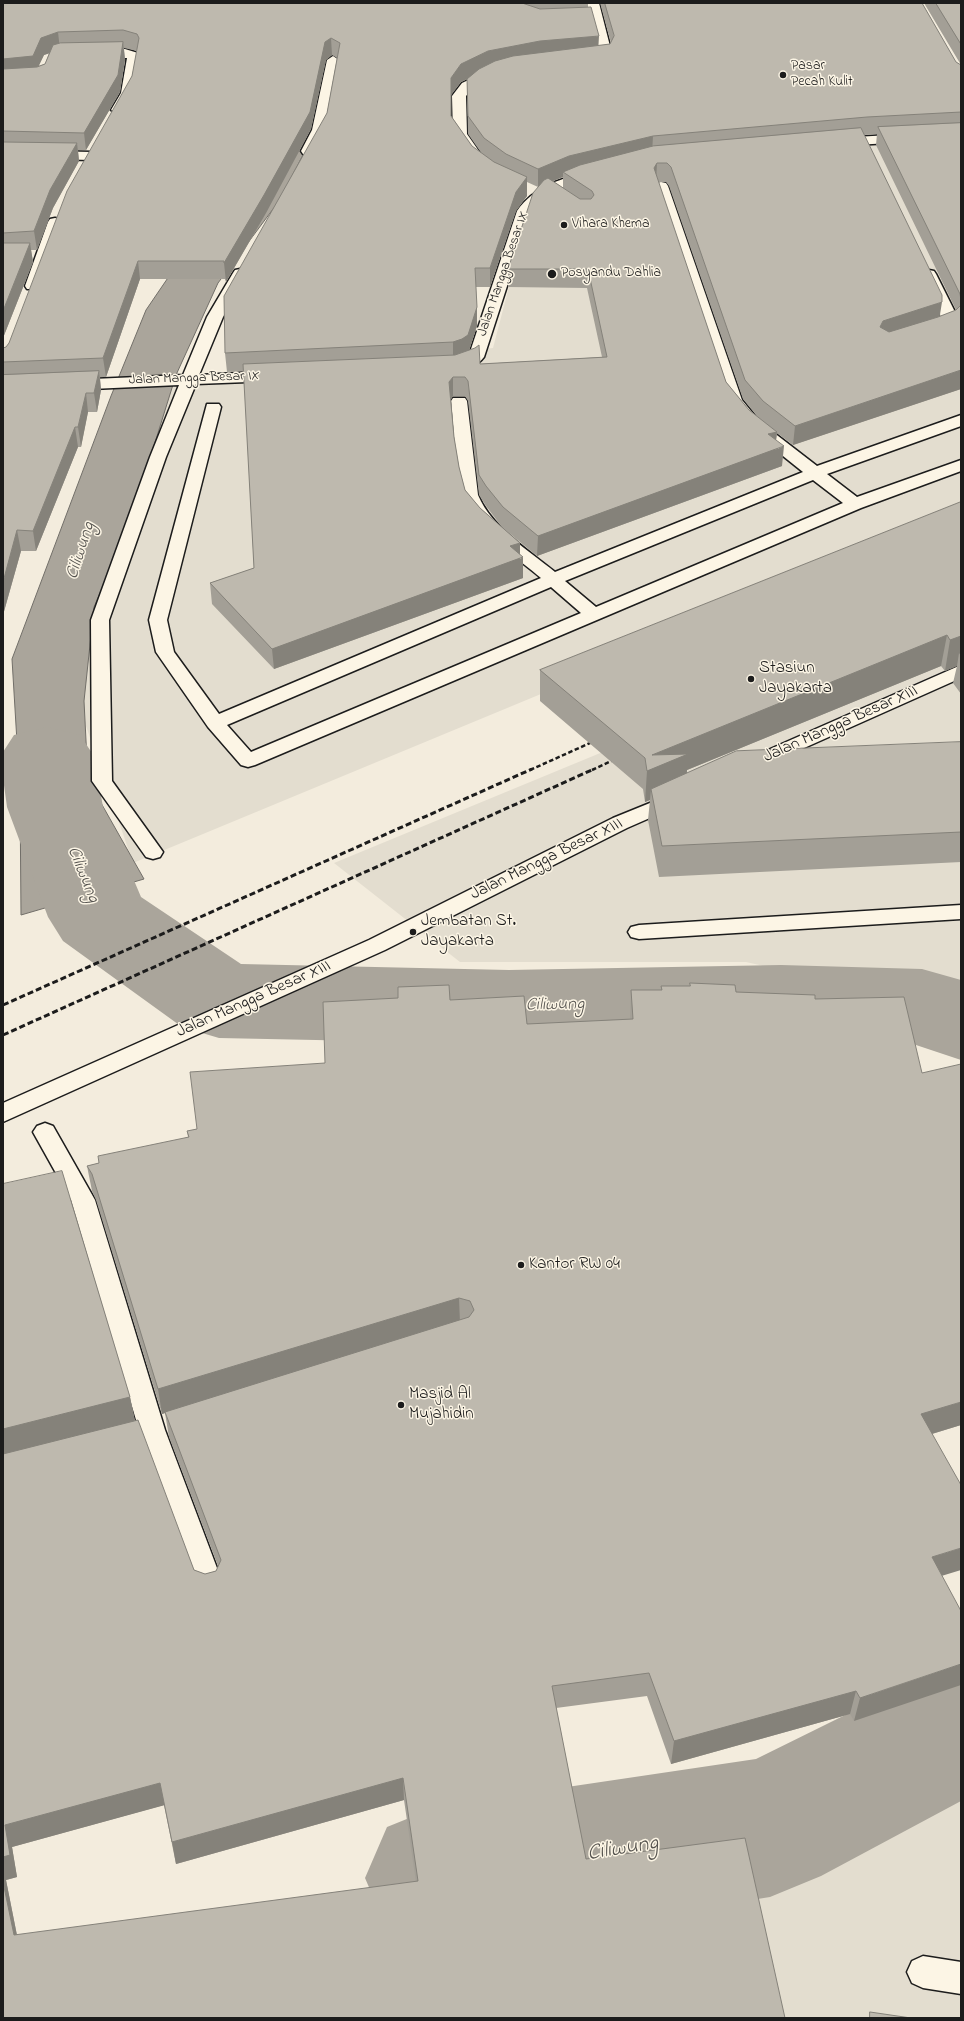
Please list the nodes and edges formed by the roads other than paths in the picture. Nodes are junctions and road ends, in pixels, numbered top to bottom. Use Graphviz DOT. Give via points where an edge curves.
graph roads {
  1 [pos="592,3"];
  2 [pos="596,18"];
  3 [pos="582,19"];
  4 [pos="82,55"];
  5 [pos="333,60"];
  6 [pos="577,61"];
  7 [pos="505,70"];
  8 [pos="113,119"];
  9 [pos="961,135"];
  10 [pos="865,140"];
  11 [pos="825,143"];
  12 [pos="99,144"];
  13 [pos="871,153"];
  14 [pos="3,154"];
  15 [pos="92,156"];
  16 [pos="483,164"];
  17 [pos="300,165"];
  18 [pos="84,170"];
  19 [pos="602,172"];
  20 [pos="661,186"];
  21 [pos="538,191"];
  22 [pos="563,199"];
  23 [pos="61,209"];
  24 [pos="42,255"];
  25 [pos="27,256"];
  26 [pos="246,262"];
  27 [pos="925,264"];
  28 [pos="28,296"];
  29 [pos="914,337"];
  30 [pos="448,368"];
  31 [pos="291,375"];
  32 [pos="184,380"];
  33 [pos="57,385"];
  34 [pos="459,401"];
  35 [pos="213,407"];
  36 [pos="961,420"];
  37 [pos="961,465"];
  38 [pos="817,472"];
  39 [pos="855,504"];
  40 [pos="552,580"];
  41 [pos="593,614"];
  42 [pos="961,671"];
  43 [pos="215,723"];
  44 [pos="744,768"];
  45 [pos="693,791"];
  46 [pos="153,852"];
  47 [pos="961,912"];
  48 [pos="639,932"];
  49 [pos="3,1113"];
  50 [pos="45,1132"];
  51 [pos="209,1584"];
  52 [pos="923,1972"];
  53 [pos="961,1978"];
  1 -- 2 [label="street"];
  2 -- 3 [label="street"];
  2 -- 6 [label="street" via="606,54 601,59"];
  4 -- 8 [label="street" via="125,53 134,56 127,94"];
  5 -- 17 [label="street" via="319,130"];
  7 -- 16 [label="street" via="480,78 467,86 459,96 460,134"];
  9 -- 10 [label="street"];
  10 -- 11 [label="street"];
  10 -- 13 [label="street"];
  12 -- 15 [label="street"];
  14 -- 15 [label="street"];
  15 -- 18 [label="street"];
  19 -- 21 [label="street, Jalan Mangga Besar IX"];
  20 -- 38 [label="street" via="734,401 754,425"];
  21 -- 22 [label="street"];
  21 -- 30 [label="street, Jalan Mangga Besar IX" via="524,210 476,357 469,363"];
  23 -- 24 [label="street"];
  24 -- 25 [label="street"];
  24 -- 28 [label="street"];
  26 -- 32 [label="street"];
  27 -- 29 [label="street" via="950,324"];
  31 -- 32 [label="street, Jalan Mangga Besar IX"];
  32 -- 33 [label="street, Jalan Mangga Besar IX"];
  32 -- 46 [label="street" via="100,620 102,781"];
  34 -- 40 [label="street" via="470,495 476,510 492,528"];
  35 -- 43 [label="street" via="158,620 165,652"];
  36 -- 38 [label="street"];
  37 -- 39 [label="street"];
  38 -- 39 [label="street"];
  38 -- 40 [label="street"];
  39 -- 41 [label="street"];
  40 -- 41 [label="street"];
  40 -- 43 [label="street"];
  41 -- 43 [label="street" via="248,761"];
  42 -- 44 [label="street, Jalan Mangga Besar XIII"];
  45 -- 49 [label="street, Jalan Mangga Besar XIII" via="620,823 377,944"];
  47 -- 48 [label="street"];
  50 -- 51 [label="street" via="83,1200 152,1430"];
  52 -- 53 [label="street"];
}
